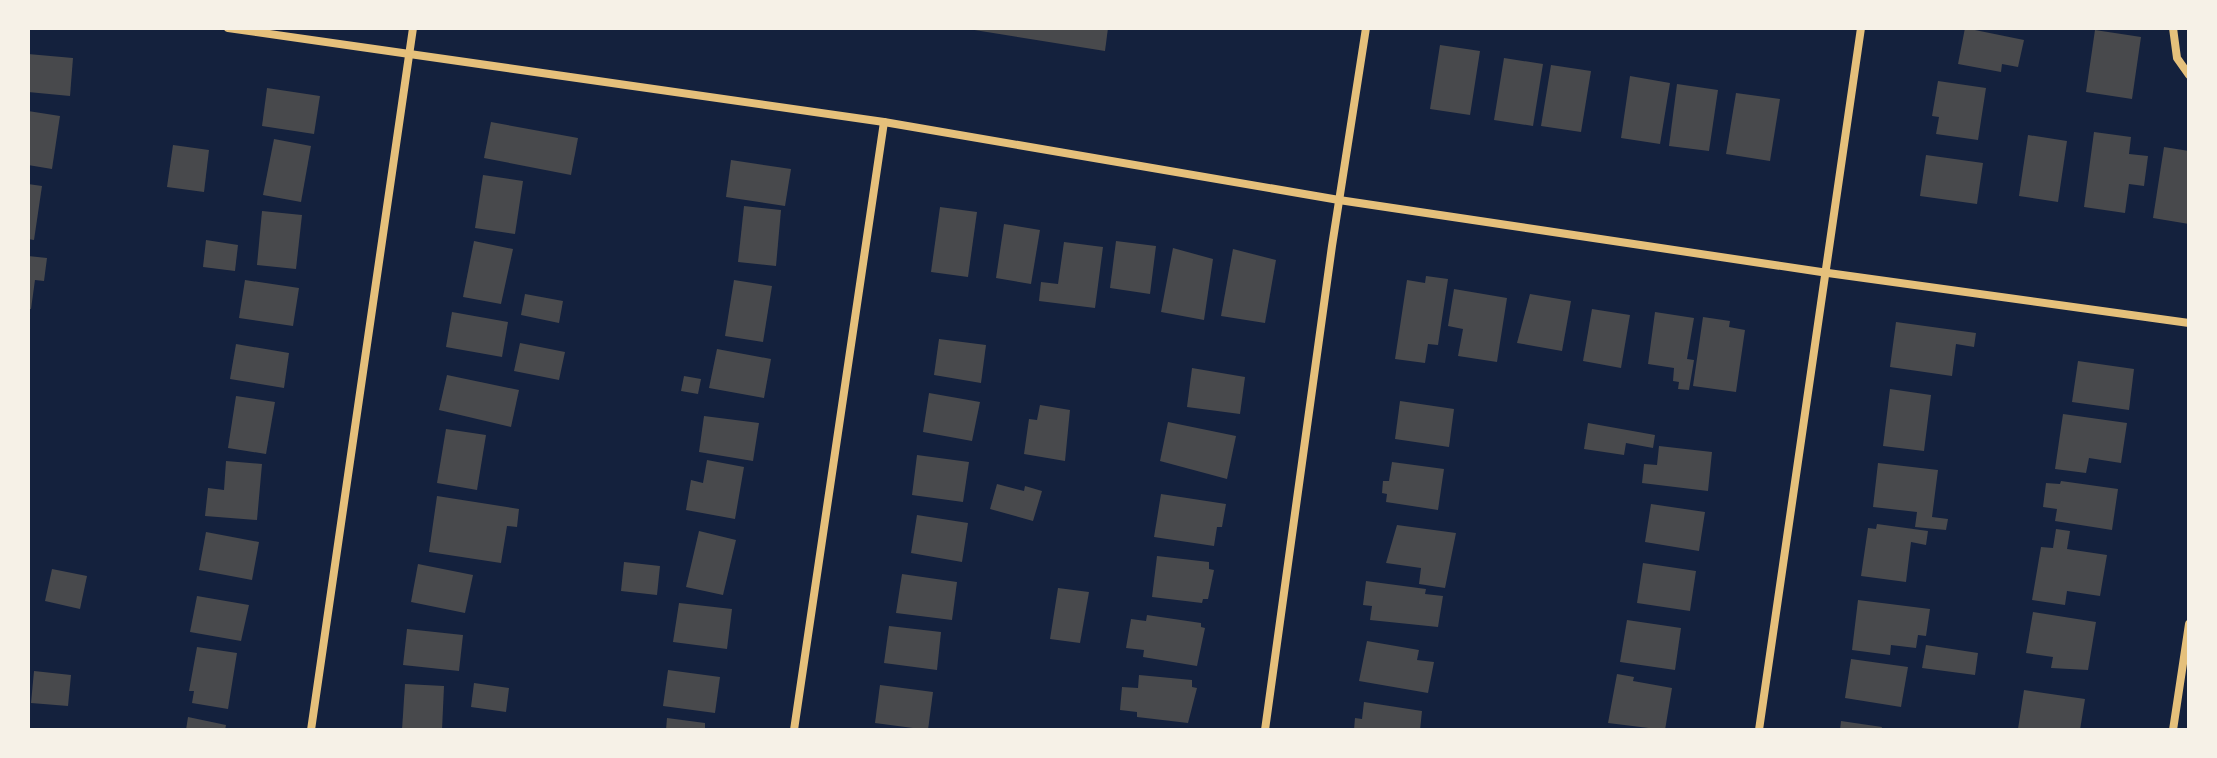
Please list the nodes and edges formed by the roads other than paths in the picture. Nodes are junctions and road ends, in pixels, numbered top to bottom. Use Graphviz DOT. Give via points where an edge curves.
graph roads {
  1 [pos="228,28"];
  2 [pos="413,28"];
  3 [pos="1366,28"];
  4 [pos="1861,28"];
  5 [pos="2173,28"];
  6 [pos="409,57"];
  7 [pos="2189,75"];
  8 [pos="884,122"];
  9 [pos="1339,200"];
  10 [pos="1828,273"];
  11 [pos="2189,323"];
  12 [pos="2189,624"];
  13 [pos="311,730"];
  14 [pos="794,730"];
  15 [pos="1265,730"];
  16 [pos="1759,730"];
  17 [pos="2173,730"];
  1 -- 6 [label="street"];
  2 -- 6 [label="street"];
  3 -- 9 [label="street"];
  4 -- 10 [label="street"];
  5 -- 7 [label="street" via="2177,58"];
  6 -- 8 [label="street"];
  6 -- 13 [label="street"];
  8 -- 9 [label="street"];
  8 -- 14 [label="street"];
  9 -- 10 [label="street"];
  9 -- 15 [label="street"];
  10 -- 11 [label="street"];
  10 -- 16 [label="street"];
  12 -- 17 [label="street"];
}
